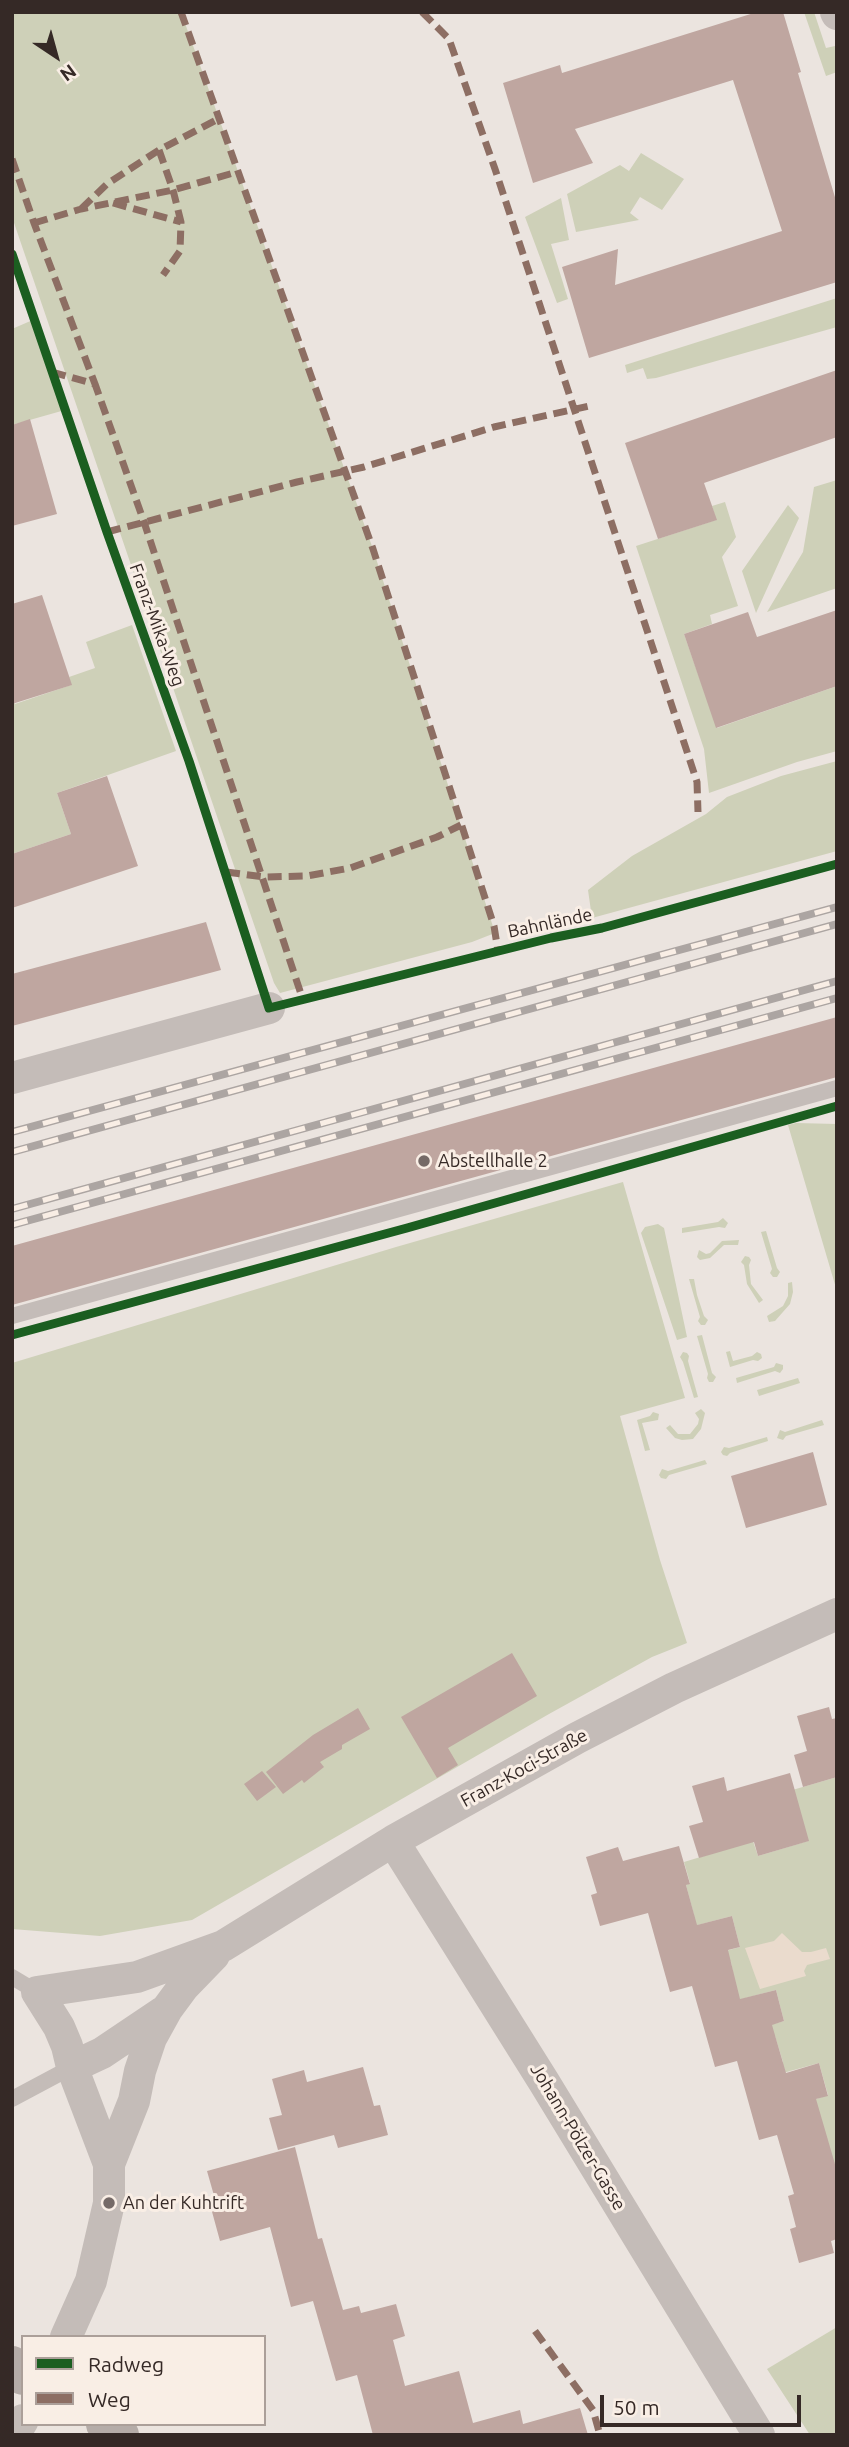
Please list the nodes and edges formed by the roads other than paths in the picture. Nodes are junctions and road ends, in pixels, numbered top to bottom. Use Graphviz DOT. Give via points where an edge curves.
graph roads {
  1 [pos="270,1008"];
  2 [pos="12,1078"];
  3 [pos="837,1088"];
  4 [pos="12,1316"];
  5 [pos="837,1614"];
  6 [pos="393,1841"];
  7 [pos="223,1946"];
  8 [pos="25,1984"];
  9 [pos="167,2009"];
  10 [pos="72,2067"];
  11 [pos="12,2099"];
  12 [pos="110,2164"];
  13 [pos="67,2335"];
  14 [pos="759,2435"];
  1 -- 2 [label="street"];
  3 -- 4 [label="lane"];
  5 -- 6 [label="street, Franz-Koci-Straße" via="674,1688"];
  6 -- 7 [label="street, Franz-Koci-Straße"];
  6 -- 14 [label="street, Johann-Pölzer-Gasse"];
  7 -- 8 [label="street, Franz-Koci-Straße" via="137,1977"];
  7 -- 9 [label="street, Franz-Koci-Straße"];
  8 -- 10 [label="street, Franz-Koci-Straße" via="59,2027"];
  9 -- 10 [label="street, Franz-Koci-Straße" via="102,2053"];
  9 -- 12 [label="street, Franz-Koci-Straße" via="151,2038"];
  10 -- 11 [label="lane"];
  10 -- 12 [label="street, Franz-Koci-Straße"];
  12 -- 13 [label="street, Franz-Koci-Straße" via="109,2203 91,2281"];
}
